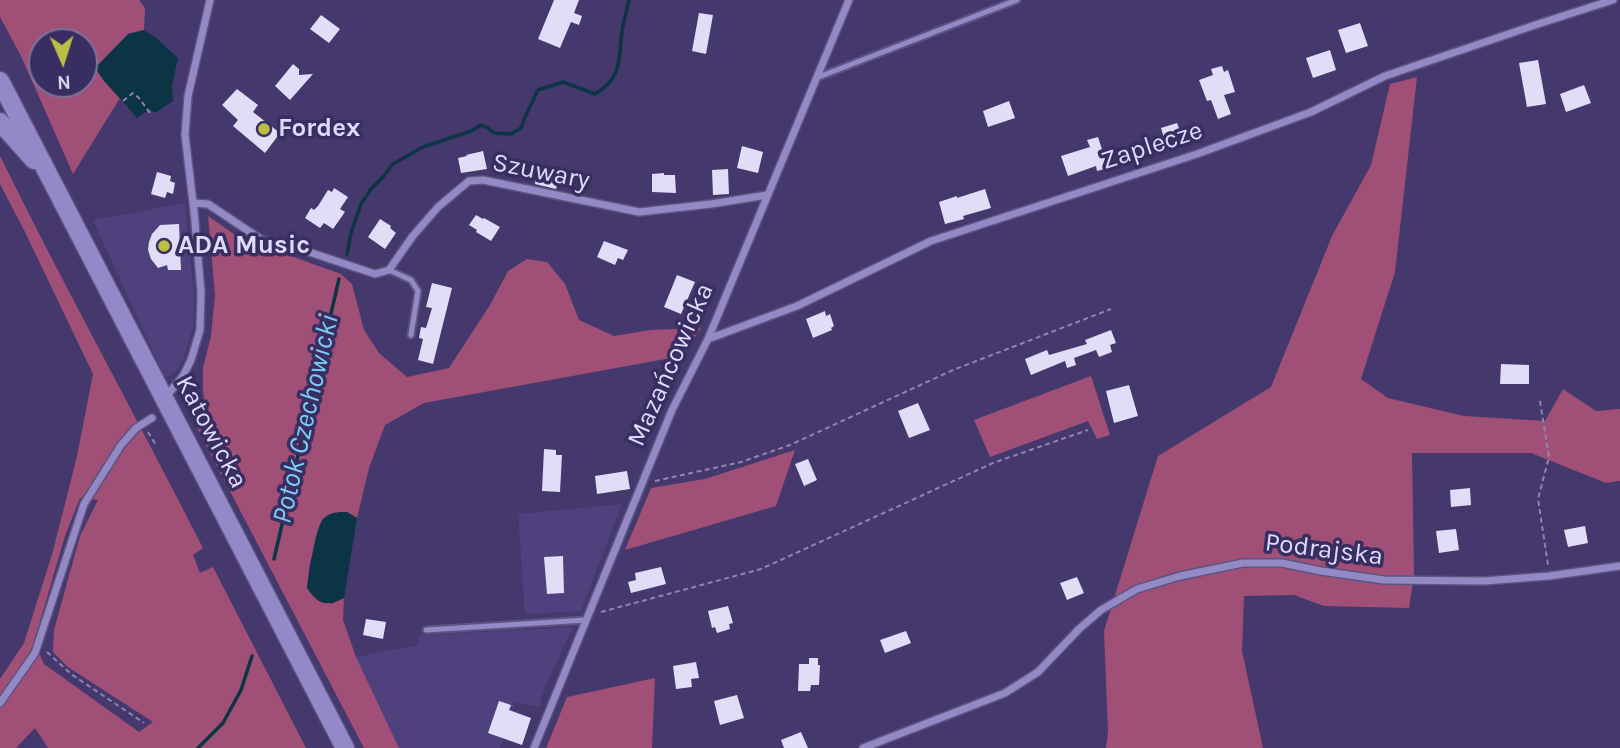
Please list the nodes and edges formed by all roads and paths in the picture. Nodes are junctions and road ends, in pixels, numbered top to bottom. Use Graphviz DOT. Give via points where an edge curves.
graph roads {
  1 [pos="210,0"];
  2 [pos="849,0"];
  3 [pos="1017,0"];
  4 [pos="1613,0"];
  5 [pos="816,78"];
  6 [pos="0,81"];
  7 [pos="123,100"];
  8 [pos="150,113"];
  9 [pos="0,122"];
  10 [pos="50,178"];
  11 [pos="767,195"];
  12 [pos="194,204"];
  13 [pos="389,270"];
  14 [pos="1111,309"];
  15 [pos="411,335"];
  16 [pos="708,339"];
  17 [pos="164,399"];
  18 [pos="1540,401"];
  19 [pos="152,418"];
  20 [pos="136,428"];
  21 [pos="1088,430"];
  22 [pos="156,445"];
  23 [pos="642,484"];
  24 [pos="1620,566"];
  25 [pos="1549,576"];
  26 [pos="587,618"];
  27 [pos="426,630"];
  28 [pos="38,645"];
  29 [pos="0,704"];
  30 [pos="144,723"];
  31 [pos="345,748"];
  32 [pos="534,748"];
  33 [pos="863,748"];
  1 -- 12 [label="street" via="188,96 185,135"];
  2 -- 5 [label="street, Mazańcowicka"];
  3 -- 5 [label="lane"];
  4 -- 16 [label="street, Zaplecze" via="1385,76 1311,112 1197,154 931,241 797,306"];
  5 -- 11 [label="street, Mazańcowicka"];
  6 -- 10 [label="main road, Katowicka"];
  7 -- 8 [label="path" via="133,93"];
  9 -- 10 [label="main road, Katowicka"];
  10 -- 17 [label="main road, Katowicka"];
  11 -- 13 [label="street, Szuwary" via="639,212 469,181 438,207"];
  11 -- 16 [label="street, Mazańcowicka"];
  12 -- 13 [label="street" via="208,204 262,240 375,274"];
  12 -- 17 [label="street" via="200,330 183,376"];
  13 -- 15 [label="lane" via="411,279 418,291"];
  14 -- 23 [label="path" via="953,370 790,445"];
  16 -- 23 [label="street, Mazańcowicka"];
  17 -- 31 [label="main road, Katowicka"];
  18 -- 25 [label="path" via="1549,457 1538,499"];
  19 -- 20 [label="street"];
  20 -- 22 [label="path" via="149,432"];
  20 -- 28 [label="street" via="84,504"];
  21 -- 26 [label="path" via="993,463 761,569"];
  23 -- 26 [label="street, Mazańcowicka"];
  24 -- 25 [label="street, Podrajska"];
  25 -- 33 [label="street, Podrajska" via="1384,580 1282,563 1242,563 1180,576 1137,589 1101,610 1038,672 1005,693"];
  26 -- 27 [label="lane"];
  26 -- 32 [label="street, Mazańcowicka"];
  28 -- 29 [label="street"];
  28 -- 30 [label="path" via="71,674"];
}
